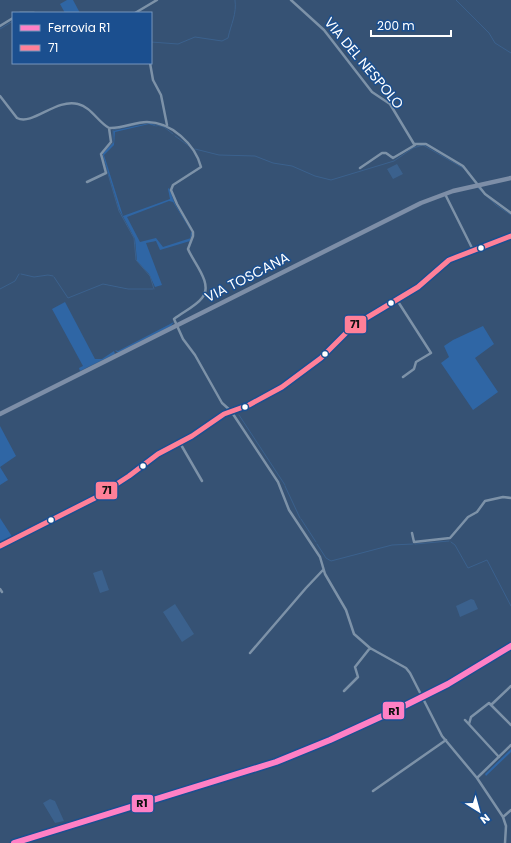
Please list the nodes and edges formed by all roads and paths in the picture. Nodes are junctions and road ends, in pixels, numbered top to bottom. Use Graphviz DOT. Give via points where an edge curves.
graph roads {
  1 [pos="157,0"];
  2 [pos="291,0"];
  3 [pos="138,12"];
  4 [pos="12,19"];
  5 [pos="0,26"];
  6 [pos="150,64"];
  7 [pos="0,96"];
  8 [pos="167,125"];
  9 [pos="110,128"];
  10 [pos="416,145"];
  11 [pos="360,168"];
  12 [pos="511,178"];
  13 [pos="87,182"];
  14 [pos="478,184"];
  15 [pos="453,191"];
  16 [pos="445,193"];
  17 [pos="448,200"];
  18 [pos="511,213"];
  19 [pos="511,236"];
  20 [pos="473,250"];
  21 [pos="397,300"];
  22 [pos="176,326"];
  23 [pos="403,376"];
  24 [pos="231,411"];
  25 [pos="0,414"];
  26 [pos="180,442"];
  27 [pos="202,481"];
  28 [pos="511,498"];
  29 [pos="412,533"];
  30 [pos="0,546"];
  31 [pos="323,570"];
  32 [pos="370,648"];
  33 [pos="250,653"];
  34 [pos="511,686"];
  35 [pos="344,691"];
  36 [pos="491,705"];
  37 [pos="465,720"];
  38 [pos="468,724"];
  39 [pos="511,725"];
  40 [pos="446,740"];
  41 [pos="511,745"];
  42 [pos="499,757"];
  43 [pos="476,778"];
  44 [pos="373,792"];
  45 [pos="511,810"];
  46 [pos="503,817"];
  47 [pos="505,843"];
  1 -- 3 [label="street"];
  2 -- 10 [label="street, VIA DEL NESPOLO" via="324,30 372,92 390,104"];
  4 -- 5 [label="street"];
  6 -- 8 [label="street" via="161,95"];
  7 -- 9 [label="street" via="20,120 58,105 75,103 85,107"];
  8 -- 9 [label="street" via="146,122"];
  8 -- 22 [label="street" via="191,145 201,166 171,188 176,204 193,232 188,249 206,286 202,299 174,319"];
  9 -- 13 [label="street" via="111,142 101,154 106,173"];
  10 -- 11 [label="street" via="393,158 382,153"];
  10 -- 14 [label="street" via="426,144 463,166"];
  12 -- 14 [label="main road, VIA TOSCANA"];
  14 -- 15 [label="main road, VIA TOSCANA"];
  14 -- 18 [label="street" via="493,201"];
  15 -- 16 [label="main road, VIA TOSCANA"];
  15 -- 17 [label="street"];
  16 -- 17 [label="street"];
  16 -- 22 [label="main road, VIA TOSCANA" via="416,205"];
  17 -- 20 [label="street"];
  19 -- 20 [label="street"];
  20 -- 21 [label="street" via="448,260 429,279"];
  21 -- 23 [label="street" via="431,353 416,362 415,368"];
  21 -- 24 [label="street" via="353,326 321,358 288,383 249,405"];
  22 -- 24 [label="street" via="222,403"];
  22 -- 25 [label="main road, VIA TOSCANA"];
  24 -- 26 [label="street"];
  24 -- 31 [label="street" via="278,482 289,510 320,557"];
  26 -- 27 [label="street"];
  26 -- 30 [label="street" via="158,454 95,498"];
  28 -- 29 [label="street" via="485,501 451,537 414,542"];
  31 -- 32 [label="street" via="346,610 354,634"];
  31 -- 33 [label="street"];
  32 -- 35 [label="street" via="355,667 358,677"];
  32 -- 40 [label="street" via="406,668"];
  34 -- 36 [label="street"];
  36 -- 38 [label="street" via="484,705 470,718"];
  36 -- 39 [label="street"];
  37 -- 38 [label="street"];
  38 -- 42 [label="street"];
  40 -- 43 [label="street"];
  40 -- 44 [label="street"];
  41 -- 42 [label="street"];
  42 -- 43 [label="street"];
  43 -- 46 [label="street"];
  45 -- 46 [label="street"];
  46 -- 47 [label="street" via="506,829"];
}
